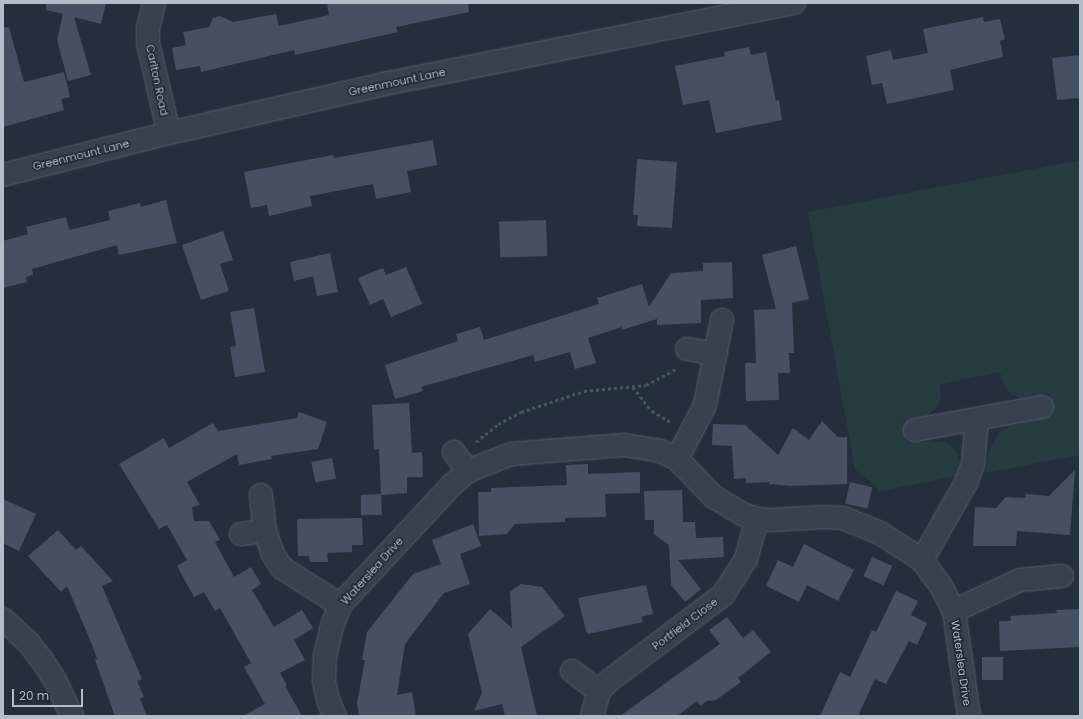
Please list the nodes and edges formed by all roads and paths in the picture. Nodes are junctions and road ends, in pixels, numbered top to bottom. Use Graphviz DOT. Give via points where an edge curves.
graph roads {
  1 [pos="154,3"];
  2 [pos="794,3"];
  3 [pos="169,133"];
  4 [pos="3,175"];
  5 [pos="722,320"];
  6 [pos="687,349"];
  7 [pos="716,354"];
  8 [pos="633,387"];
  9 [pos="1042,407"];
  10 [pos="977,419"];
  11 [pos="915,430"];
  12 [pos="691,433"];
  13 [pos="677,459"];
  14 [pos="461,461"];
  15 [pos="260,495"];
  16 [pos="757,519"];
  17 [pos="265,531"];
  18 [pos="241,534"];
  19 [pos="922,560"];
  20 [pos="1062,576"];
  21 [pos="340,605"];
  22 [pos="954,611"];
  23 [pos="3,619"];
  24 [pos="572,671"];
  25 [pos="599,691"];
  26 [pos="72,716"];
  27 [pos="335,716"];
  28 [pos="592,716"];
  29 [pos="968,716"];
  1 -- 3 [label="street, Carlton Road" via="148,28 148,43"];
  2 -- 3 [label="street, Greenmount Lane" via="384,84"];
  3 -- 4 [label="street, Greenmount Lane"];
  5 -- 7 [label="street"];
  6 -- 7 [label="street"];
  6 -- 8 [label="path" via="679,367 668,375 646,385"];
  7 -- 12 [label="street" via="705,405"];
  8 -- 12 [label="path" via="652,411"];
  8 -- 14 [label="path" via="584,391 521,412 487,432"];
  9 -- 10 [label="street"];
  10 -- 11 [label="street"];
  10 -- 19 [label="street" via="973,464 967,481"];
  12 -- 13 [label="street"];
  13 -- 14 [label="street, Waterslea Drive" via="643,447 593,447"];
  13 -- 16 [label="street, Waterslea Drive" via="714,497"];
  14 -- 21 [label="street, Waterslea Drive"];
  15 -- 17 [label="street"];
  16 -- 19 [label="street, Waterslea Drive" via="843,518 880,533"];
  16 -- 25 [label="street, Portfield Close" via="746,559 723,595"];
  17 -- 18 [label="street"];
  17 -- 21 [label="street" via="273,554 282,568"];
  19 -- 22 [label="street, Waterslea Drive" via="941,586"];
  20 -- 22 [label="street, Waterslea Drive" via="1018,572"];
  21 -- 27 [label="street, Waterslea Drive" via="330,630 325,656 324,681 329,704"];
  22 -- 29 [label="street, Waterslea Drive"];
  23 -- 26 [label="street" via="29,643 42,660 55,680"];
  24 -- 25 [label="street"];
  25 -- 28 [label="street"];
}
